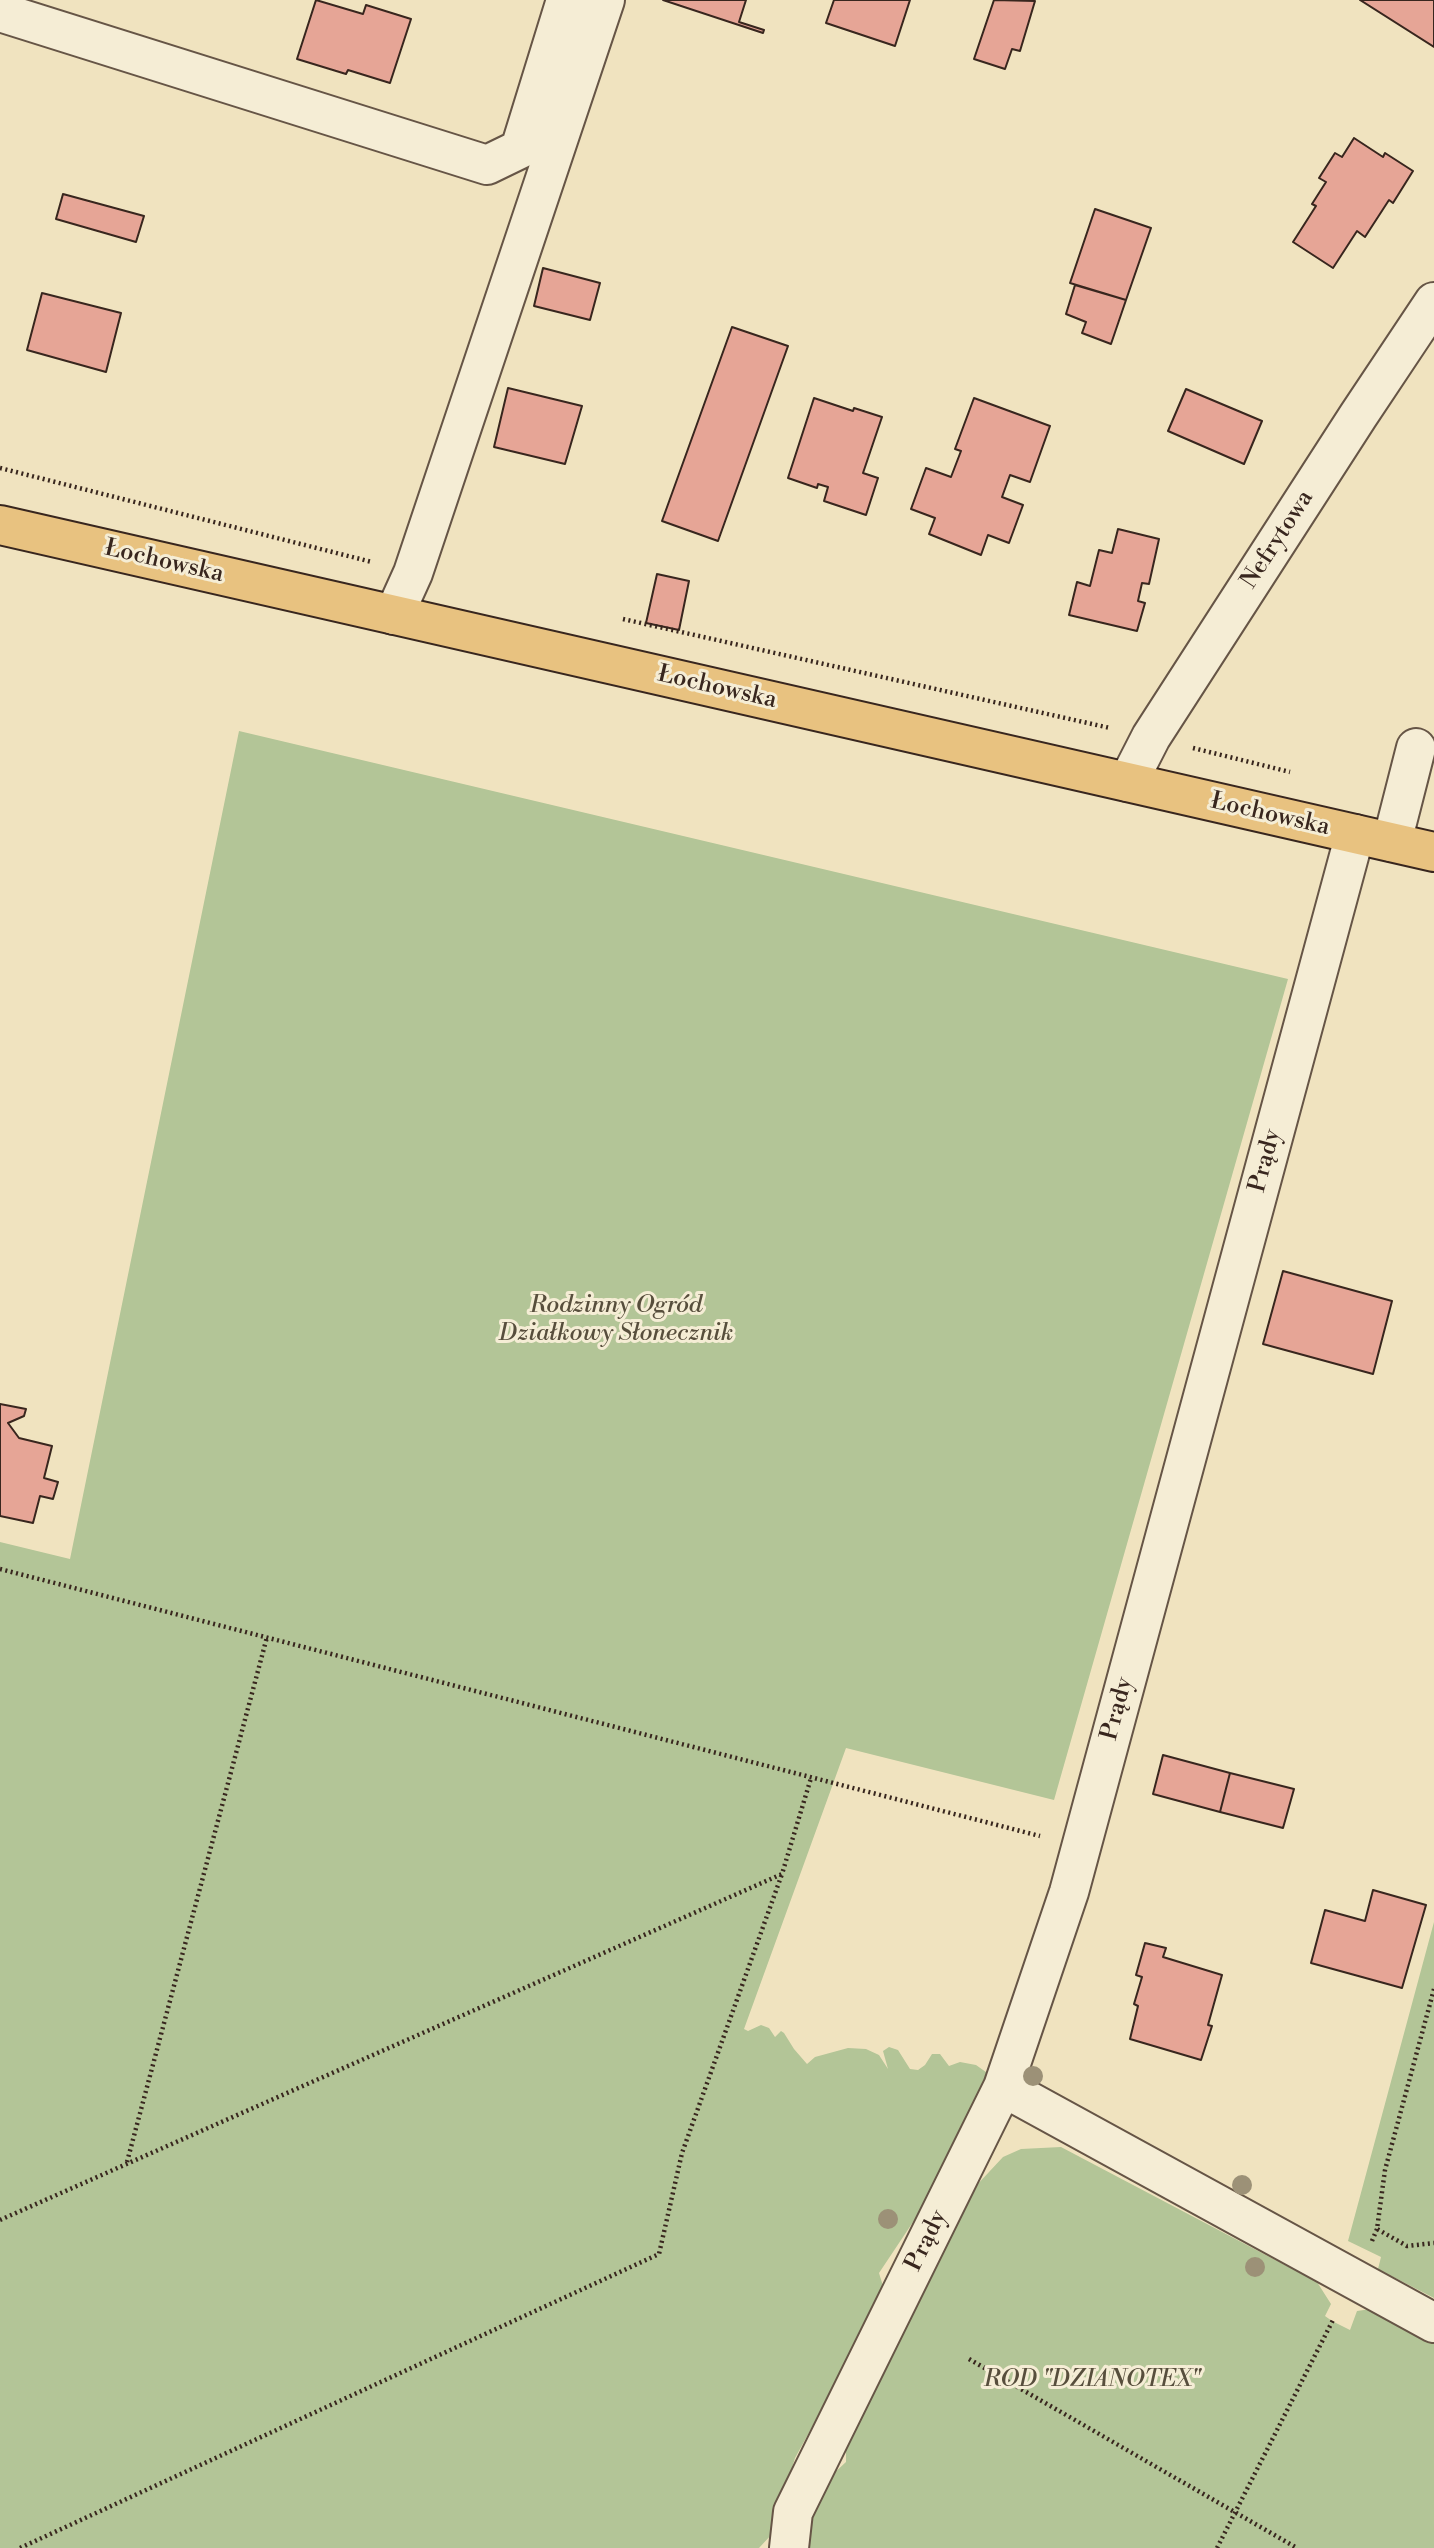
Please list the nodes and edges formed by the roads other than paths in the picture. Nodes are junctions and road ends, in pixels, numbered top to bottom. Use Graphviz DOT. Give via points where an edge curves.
graph roads {
  1 [pos="566,0"];
  2 [pos="605,0"];
  3 [pos="0,12"];
  4 [pos="1434,302"];
  5 [pos="0,525"];
  6 [pos="394,615"];
  7 [pos="1416,748"];
  8 [pos="1128,782"];
  9 [pos="1354,834"];
  10 [pos="1392,842"];
  11 [pos="1434,852"];
  12 [pos="1003,2087"];
  13 [pos="1434,2323"];
  14 [pos="789,2548"];
  1 -- 3 [label="street" via="520,149 487,165"];
  2 -- 6 [label="street" via="413,573"];
  4 -- 8 [label="street, Nefrytowa" via="1151,737"];
  5 -- 6 [label="main road, Łochowska"];
  6 -- 8 [label="main road, Łochowska"];
  7 -- 10 [label="street"];
  8 -- 9 [label="main road, Łochowska"];
  9 -- 10 [label="main road, Łochowska"];
  9 -- 12 [label="street, Prądy" via="1069,1892"];
  10 -- 11 [label="main road, Łochowska"];
  12 -- 13 [label="street"];
  12 -- 14 [label="street, Prądy" via="793,2512"];
}
